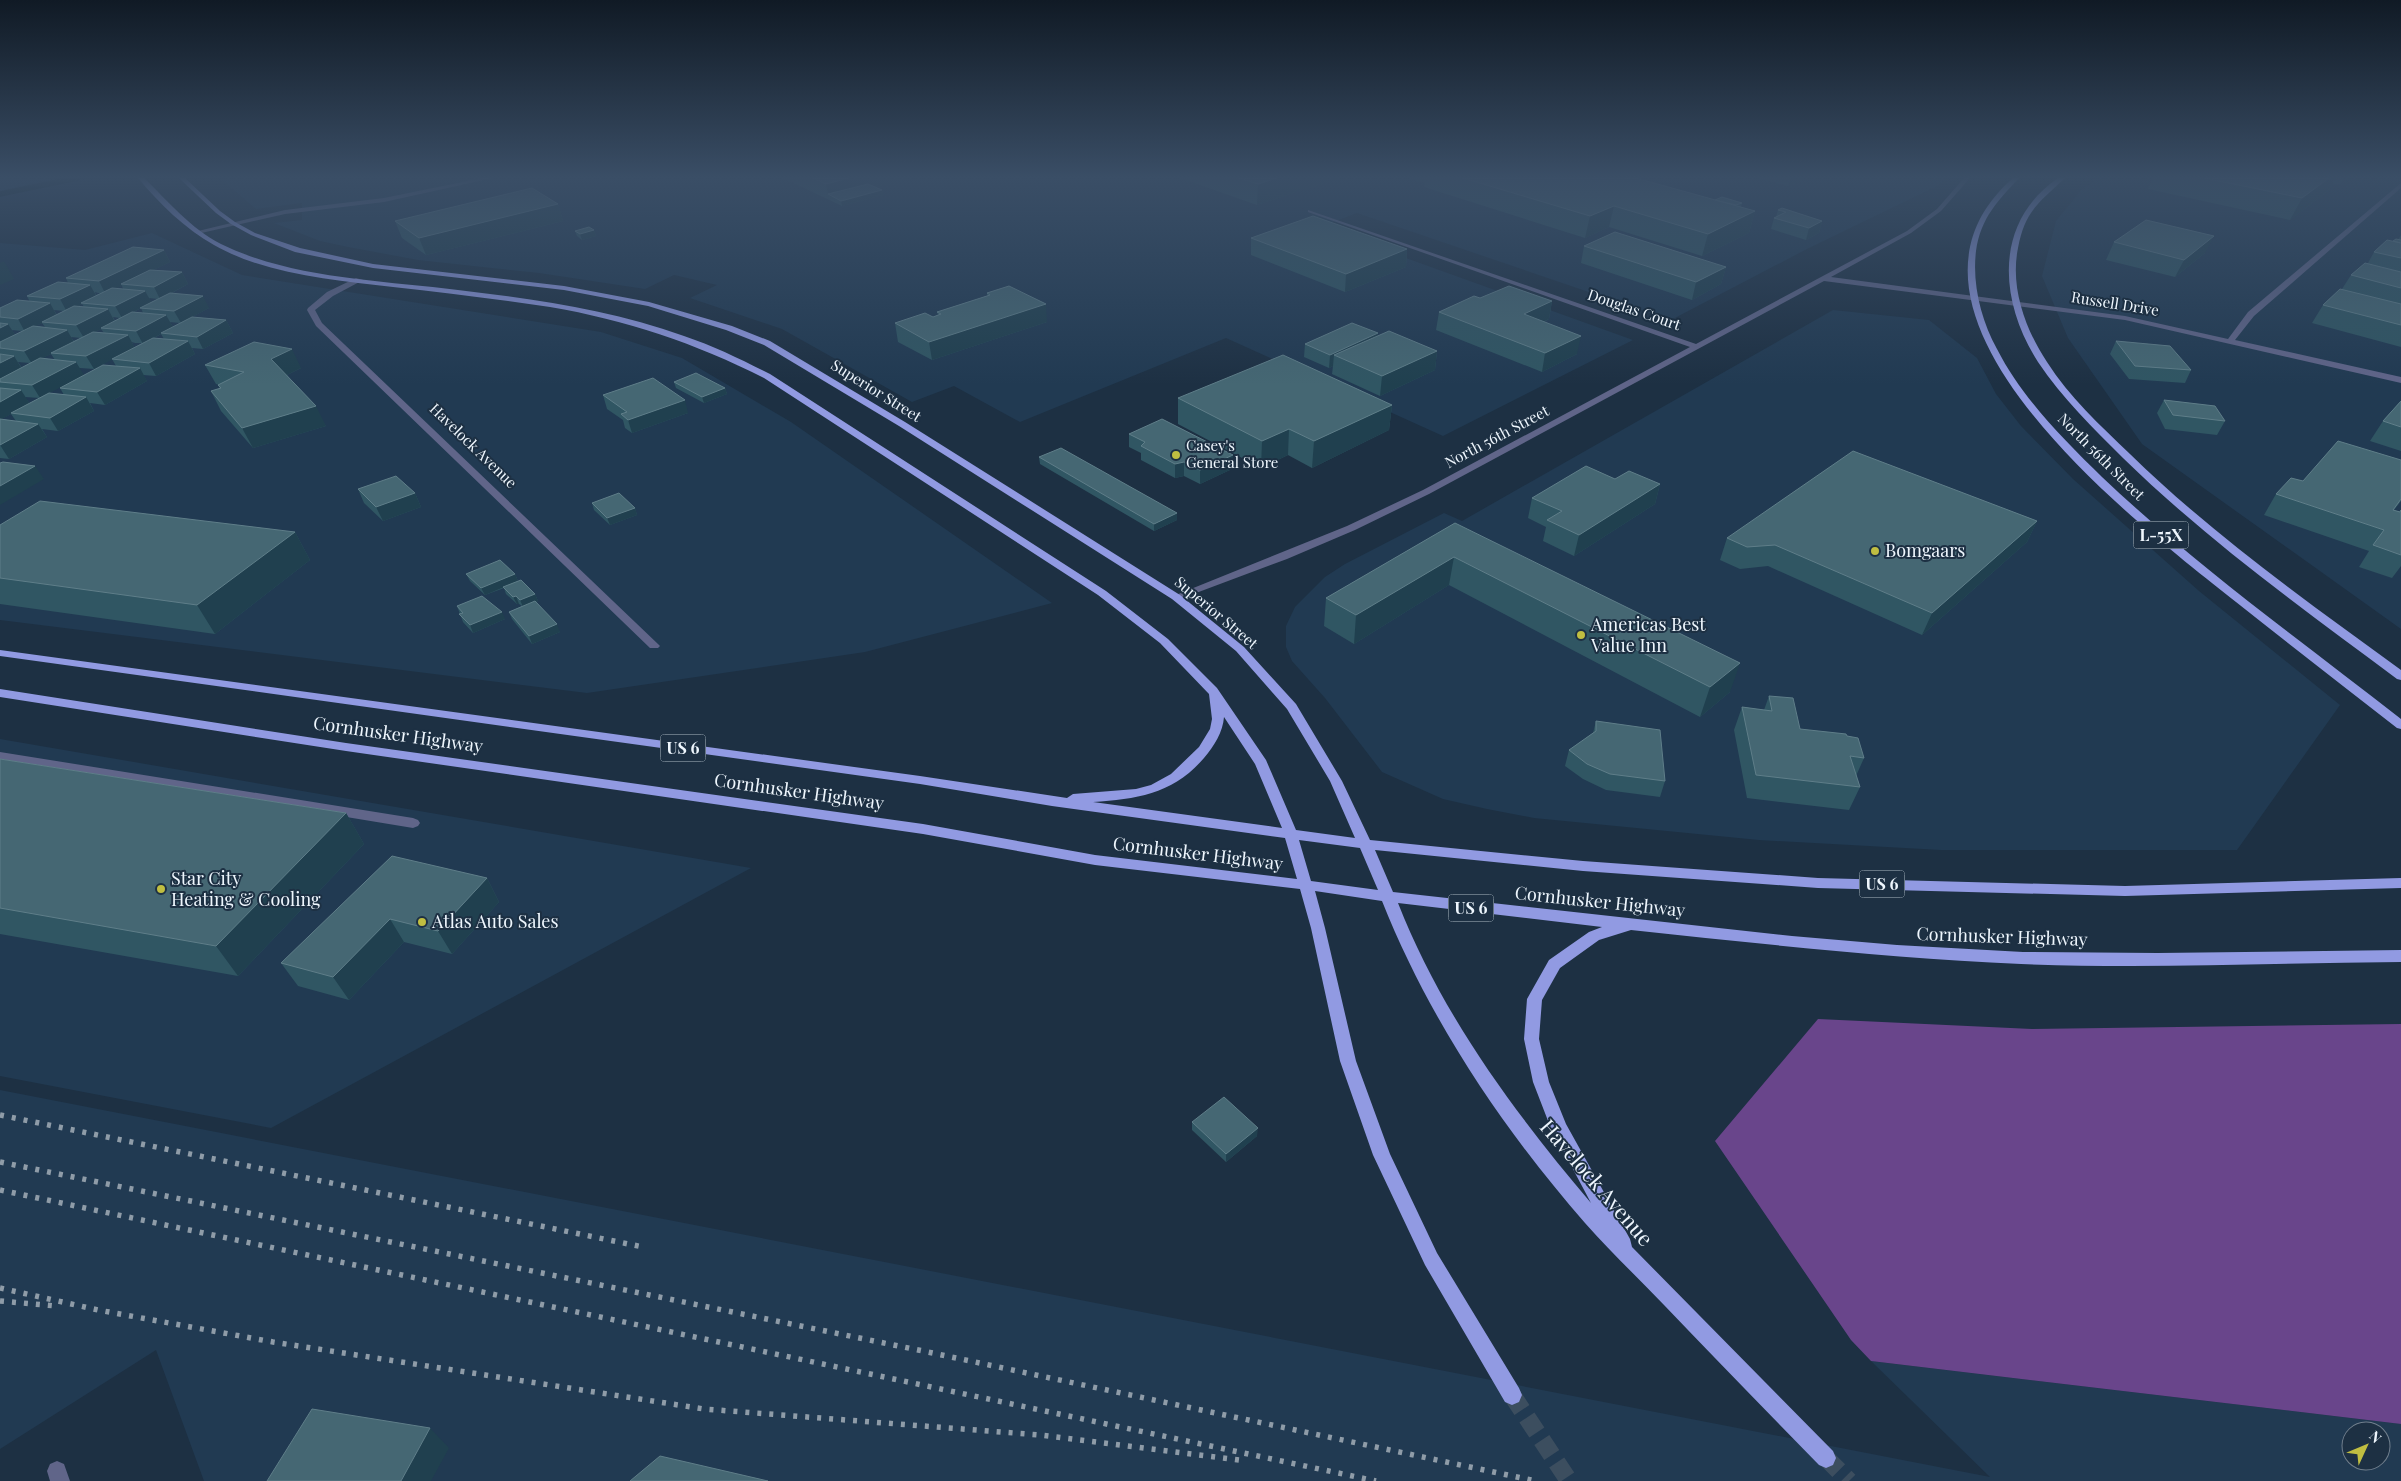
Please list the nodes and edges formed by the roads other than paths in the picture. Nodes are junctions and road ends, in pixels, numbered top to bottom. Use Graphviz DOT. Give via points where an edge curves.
graph roads {
  1 [pos="224,247"];
  2 [pos="291,247"];
  3 [pos="1413,247"];
  4 [pos="1879,247"];
  5 [pos="1972,247"];
  6 [pos="2014,247"];
  7 [pos="2329,247"];
  8 [pos="1821,278"];
  9 [pos="359,280"];
  10 [pos="1974,299"];
  11 [pos="2018,304"];
  12 [pos="2230,341"];
  13 [pos="1695,346"];
  14 [pos="2401,380"];
  15 [pos="1176,597"];
  16 [pos="654,646"];
  17 [pos="0,653"];
  18 [pos="2401,676"];
  19 [pos="1213,691"];
  20 [pos="0,693"];
  21 [pos="2401,725"];
  22 [pos="0,756"];
  23 [pos="1052,801"];
  24 [pos="412,823"];
  25 [pos="1291,834"];
  26 [pos="1365,844"];
  27 [pos="2401,883"];
  28 [pos="1306,885"];
  29 [pos="1388,896"];
  30 [pos="1636,924"];
  31 [pos="2401,956"];
  32 [pos="1631,1259"];
  33 [pos="1512,1395"];
  34 [pos="1826,1458"];
  1 -- 9 [label="main road" via="278,266"];
  2 -- 15 [label="main road, Superior Street" via="341,260 605,295 657,306 767,343"];
  3 -- 13 [label="street, Douglas Court"];
  4 -- 8 [label="street, North 56th Street"];
  5 -- 10 [label="main road, North 56th Street / L-55X" via="1970,264"];
  6 -- 11 [label="main road, North 56th Street / L-55X" via="2011,258"];
  7 -- 12 [label="street" via="2251,314"];
  8 -- 10 [label="street, Russell Drive"];
  8 -- 13 [label="street, North 56th Street"];
  9 -- 16 [label="street, Havelock Avenue" via="318,302 311,310 319,324"];
  9 -- 19 [label="main road" via="593,312 661,330 734,358 767,376 1102,593 1164,641"];
  10 -- 11 [label="street, Russell Drive"];
  10 -- 21 [label="main road, North 56th Street / L-55X" via="1983,329 2000,362 2049,427 2090,470 2206,573"];
  11 -- 12 [label="street, Russell Drive" via="2125,318"];
  11 -- 18 [label="main road, North 56th Street / L-55X" via="2026,331 2047,367 2094,425 2141,471 2255,567"];
  12 -- 14 [label="street, Russell Drive"];
  13 -- 15 [label="street, North 56th Street" via="1419,496 1292,553"];
  15 -- 26 [label="main road, Superior Street" via="1240,649 1292,707 1331,770"];
  17 -- 23 [label="main road, Cornhusker Highway / US 6"];
  19 -- 23 [label="main road" via="1218,719 1212,734 1197,758 1174,778 1156,788 1138,792"];
  19 -- 25 [label="main road" via="1261,763"];
  20 -- 28 [label="main road, Cornhusker Highway / US 6" via="346,747 923,829 1095,860"];
  22 -- 24 [label="street"];
  23 -- 25 [label="main road, Cornhusker Highway / US 6"];
  25 -- 26 [label="main road, Cornhusker Highway / US 6"];
  25 -- 28 [label="main road"];
  26 -- 27 [label="main road, Cornhusker Highway / US 6" via="1583,866 1818,883 2125,891"];
  26 -- 29 [label="main road, Superior Street"];
  28 -- 29 [label="main road, Cornhusker Highway / US 6"];
  28 -- 33 [label="main road" via="1348,1061 1382,1155 1431,1259"];
  29 -- 30 [label="main road, Cornhusker Highway / US 6"];
  29 -- 32 [label="main road, Havelock Avenue" via="1400,930 1448,1021 1479,1071 1532,1146"];
  30 -- 31 [label="main road, Cornhusker Highway / US 6" via="1859,948 2022,958"];
  30 -- 32 [label="main road" via="1595,935 1573,947 1554,964 1540,982 1531,1006 1530,1032 1536,1067 1551,1108 1574,1158"];
  32 -- 34 [label="main road, Havelock Avenue"];
}
